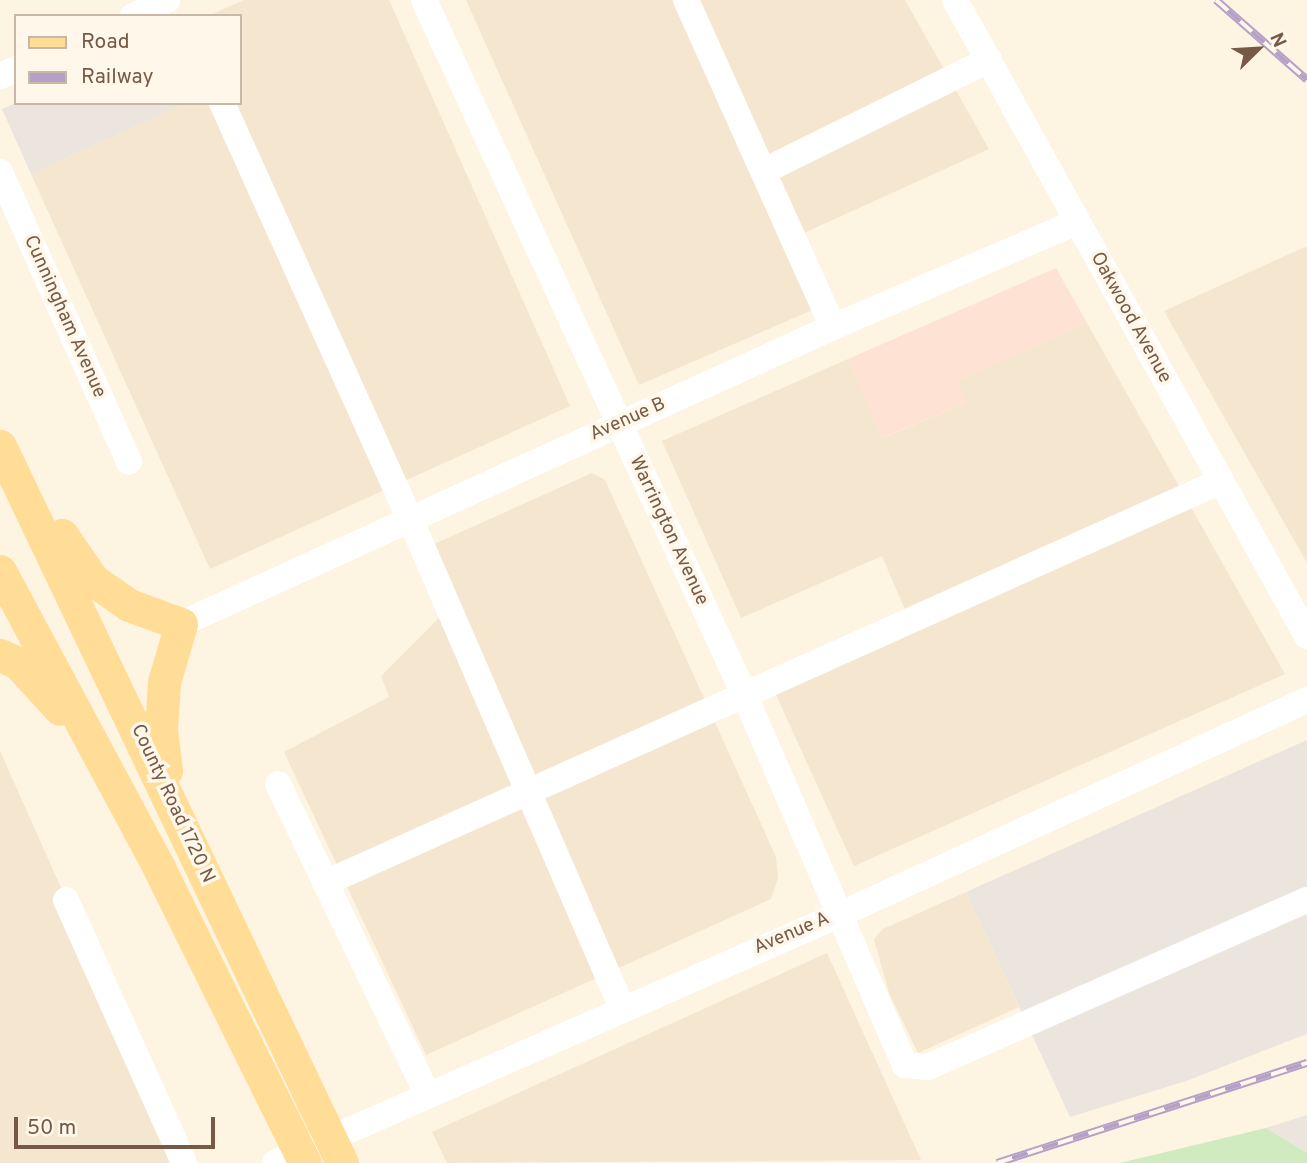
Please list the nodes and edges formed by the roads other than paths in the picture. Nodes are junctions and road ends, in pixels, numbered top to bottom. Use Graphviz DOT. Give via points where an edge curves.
graph roads {
  1 [pos="167,0"];
  2 [pos="424,0"];
  3 [pos="686,0"];
  4 [pos="955,0"];
  5 [pos="137,14"];
  6 [pos="989,60"];
  7 [pos="223,105"];
  8 [pos="766,170"];
  9 [pos="0,172"];
  10 [pos="1077,222"];
  11 [pos="834,327"];
  12 [pos="619,424"];
  13 [pos="0,447"];
  14 [pos="129,462"];
  15 [pos="1221,481"];
  16 [pos="411,521"];
  17 [pos="0,571"];
  18 [pos="181,624"];
  19 [pos="1307,636"];
  20 [pos="0,655"];
  21 [pos="745,696"];
  22 [pos="1307,701"];
  23 [pos="93,743"];
  24 [pos="278,784"];
  25 [pos="530,791"];
  26 [pos="171,806"];
  27 [pos="325,883"];
  28 [pos="66,900"];
  29 [pos="1307,900"];
  30 [pos="841,914"];
  31 [pos="622,1008"];
  32 [pos="427,1094"];
  33 [pos="184,1163"];
  34 [pos="275,1163"];
  35 [pos="305,1163"];
  36 [pos="342,1163"];
  1 -- 5 [label="street"];
  2 -- 12 [label="street, Warrington Avenue"];
  3 -- 8 [label="street"];
  4 -- 6 [label="street, Oakwood Avenue"];
  6 -- 8 [label="street"];
  6 -- 10 [label="street, Oakwood Avenue"];
  7 -- 16 [label="street"];
  8 -- 11 [label="street"];
  9 -- 14 [label="street, Cunningham Avenue"];
  10 -- 11 [label="street, Avenue B"];
  10 -- 15 [label="street, Oakwood Avenue"];
  11 -- 12 [label="street, Avenue B"];
  12 -- 16 [label="street, Avenue B"];
  12 -- 21 [label="street, Warrington Avenue"];
  13 -- 18 [label="main road" via="93,580 129,605"];
  13 -- 26 [label="main road, County Road 1720 N"];
  15 -- 19 [label="street, Oakwood Avenue"];
  15 -- 21 [label="street"];
  16 -- 18 [label="street, Avenue B"];
  16 -- 25 [label="street"];
  17 -- 23 [label="main road"];
  18 -- 26 [label="main road" via="164,682 161,730"];
  20 -- 23 [label="main road" via="18,663"];
  21 -- 25 [label="street"];
  21 -- 30 [label="street, Warrington Avenue"];
  22 -- 30 [label="street, Avenue A"];
  23 -- 35 [label="main road, County Road 1720 N"];
  24 -- 27 [label="street"];
  25 -- 27 [label="street"];
  25 -- 31 [label="street"];
  26 -- 36 [label="main road, County Road 1720 N"];
  27 -- 32 [label="street"];
  28 -- 33 [label="street"];
  29 -- 30 [label="street, Warrington Avenue" via="928,1067 905,1065"];
  30 -- 31 [label="street, Avenue A"];
  31 -- 32 [label="street, Avenue A"];
  32 -- 34 [label="street, Avenue A"];
}
